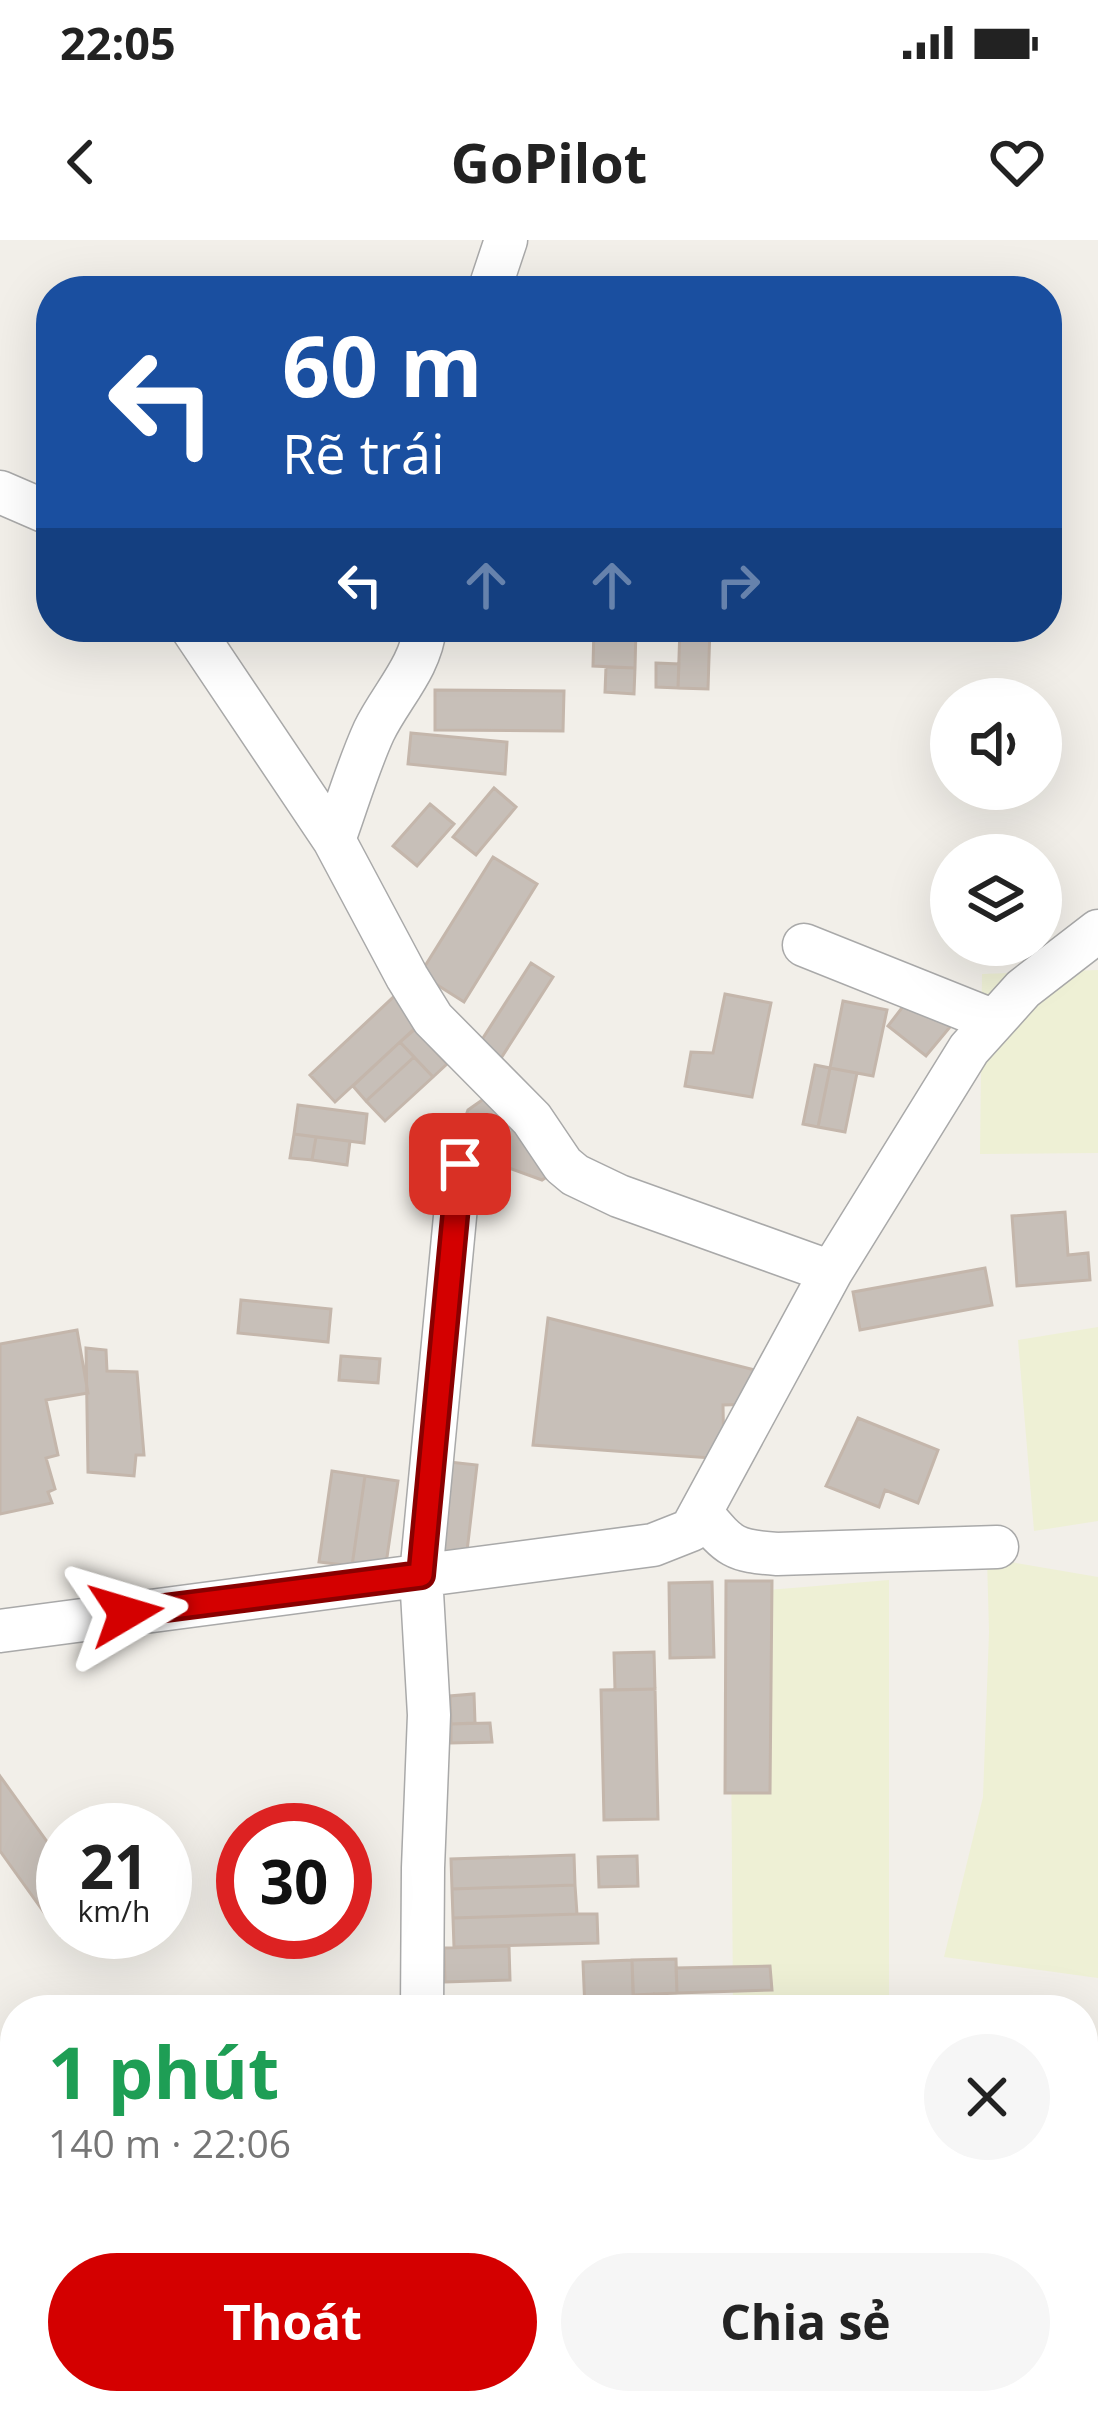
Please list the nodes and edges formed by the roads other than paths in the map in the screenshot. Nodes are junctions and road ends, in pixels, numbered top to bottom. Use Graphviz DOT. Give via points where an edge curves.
graph roads {
  1 [pos="506,240"];
  2 [pos="494,276"];
  3 [pos="0,493"];
  4 [pos="36,508"];
  5 [pos="200,642"];
  6 [pos="419,642"];
  7 [pos="334,840"];
  8 [pos="1098,931"];
  9 [pos="804,945"];
  10 [pos="994,1021"];
  11 [pos="460,1164"];
  12 [pos="831,1272"];
  13 [pos="702,1514"];
  14 [pos="997,1547"];
  15 [pos="421,1575"];
  16 [pos="0,1631"];
  17 [pos="422,1995"];
  1 -- 2 [label="street"];
  3 -- 4 [label="street"];
  5 -- 7 [label="street"];
  6 -- 7 [label="street" via="374,731"];
  7 -- 12 [label="street" via="433,1019 532,1119 563,1165 619,1196"];
  8 -- 10 [label="street"];
  9 -- 10 [label="street"];
  10 -- 12 [label="street"];
  11 -- 15 [label="street"];
  12 -- 13 [label="street"];
  13 -- 14 [label="street" via="745,1552"];
  13 -- 15 [label="street" via="692,1530 653,1545"];
  15 -- 16 [label="street"];
  15 -- 17 [label="street" via="429,1715"];
}
